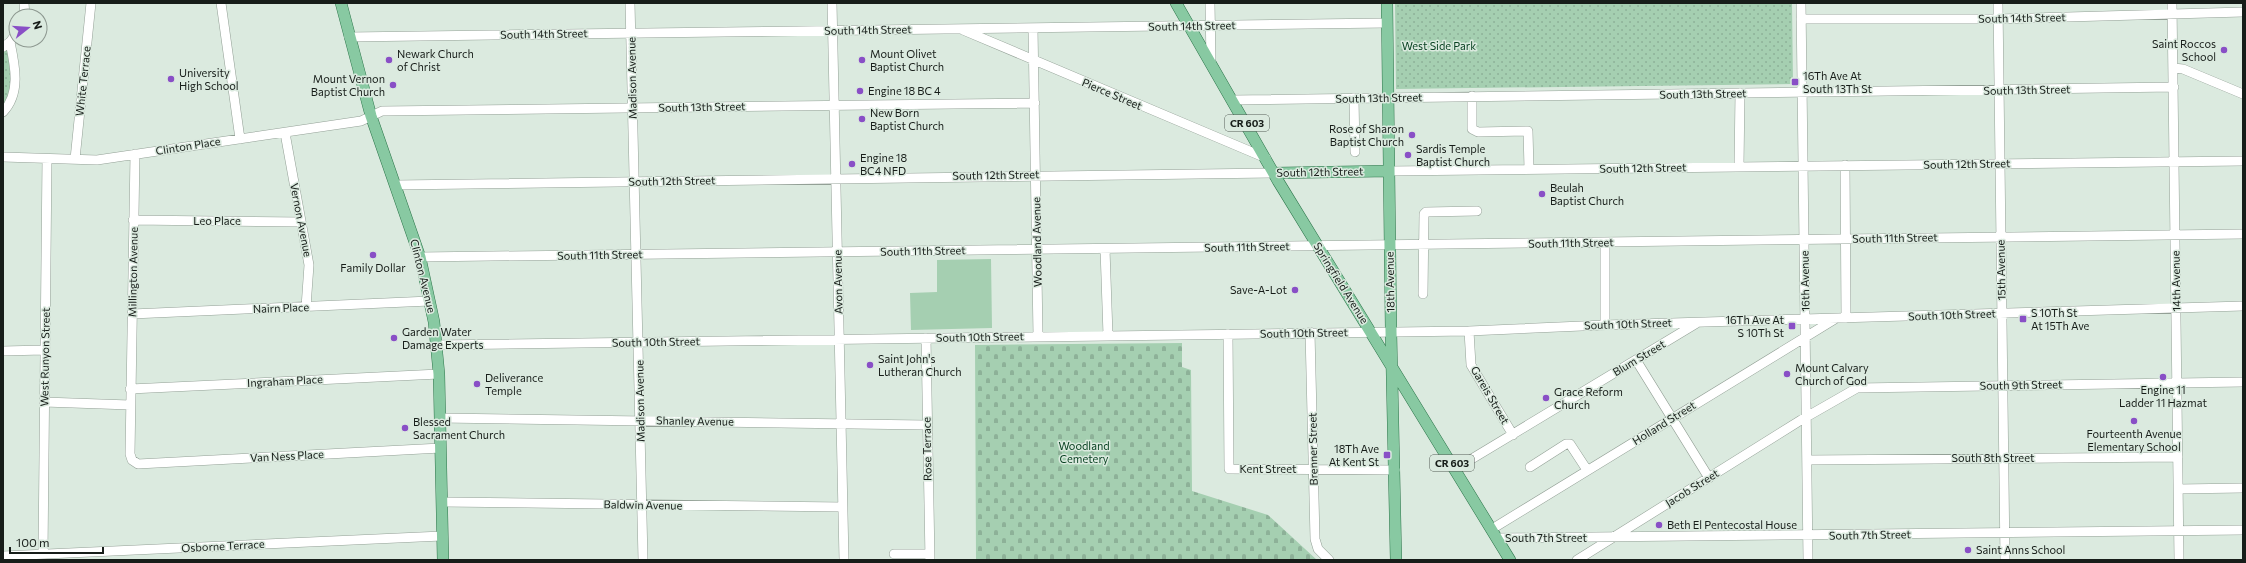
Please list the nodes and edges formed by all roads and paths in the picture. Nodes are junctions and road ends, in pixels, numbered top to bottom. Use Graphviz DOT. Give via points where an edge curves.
graph roads {
  1 [pos="91,3"];
  2 [pos="221,3"];
  3 [pos="341,3"];
  4 [pos="630,3"];
  5 [pos="832,3"];
  6 [pos="1176,3"];
  7 [pos="1210,3"];
  8 [pos="1387,3"];
  9 [pos="1801,3"];
  10 [pos="1998,3"];
  11 [pos="2172,3"];
  12 [pos="2243,12"];
  13 [pos="2172,13"];
  14 [pos="1801,19"];
  15 [pos="1998,19"];
  16 [pos="1387,23"];
  17 [pos="1190,26"];
  18 [pos="1210,26"];
  19 [pos="1033,28"];
  20 [pos="960,29"];
  21 [pos="832,30"];
  22 [pos="630,33"];
  23 [pos="350,37"];
  24 [pos="7,44"];
  25 [pos="1034,60"];
  26 [pos="1211,63"];
  27 [pos="2174,68"];
  28 [pos="2174,87"];
  29 [pos="1999,91"];
  30 [pos="1803,92"];
  31 [pos="1740,93"];
  32 [pos="2243,94"];
  33 [pos="1472,96"];
  34 [pos="1354,98"];
  35 [pos="1388,98"];
  36 [pos="1233,100"];
  37 [pos="1035,103"];
  38 [pos="834,104"];
  39 [pos="632,108"];
  40 [pos="3,112"];
  41 [pos="371,116"];
  42 [pos="285,133"];
  43 [pos="240,138"];
  44 [pos="1355,152"];
  45 [pos="135,154"];
  46 [pos="3,157"];
  47 [pos="1266,158"];
  48 [pos="47,159"];
  49 [pos="75,159"];
  50 [pos="2243,161"];
  51 [pos="2175,162"];
  52 [pos="2000,164"];
  53 [pos="1845,165"];
  54 [pos="1739,166"];
  55 [pos="1804,166"];
  56 [pos="1529,169"];
  57 [pos="1389,171"];
  58 [pos="1274,173"];
  59 [pos="1036,175"];
  60 [pos="836,178"];
  61 [pos="634,182"];
  62 [pos="396,185"];
  63 [pos="1477,211"];
  64 [pos="134,220"];
  65 [pos="301,222"];
  66 [pos="2176,234"];
  67 [pos="2243,234"];
  68 [pos="2001,236"];
  69 [pos="1805,239"];
  70 [pos="1845,239"];
  71 [pos="1605,242"];
  72 [pos="1390,244"];
  73 [pos="1425,245"];
  74 [pos="1318,246"];
  75 [pos="1105,249"];
  76 [pos="1037,250"];
  77 [pos="837,252"];
  78 [pos="636,255"];
  79 [pos="420,257"];
  80 [pos="1423,294"];
  81 [pos="430,301"];
  82 [pos="2243,306"];
  83 [pos="306,307"];
  84 [pos="2176,308"];
  85 [pos="2002,313"];
  86 [pos="132,314"];
  87 [pos="1842,318"];
  88 [pos="1806,319"];
  89 [pos="1699,322"];
  90 [pos="1605,325"];
  91 [pos="1371,331"];
  92 [pos="1391,331"];
  93 [pos="1469,331"];
  94 [pos="1310,332"];
  95 [pos="1228,334"];
  96 [pos="1108,335"];
  97 [pos="1038,336"];
  98 [pos="1806,336"];
  99 [pos="926,338"];
  100 [pos="839,340"];
  101 [pos="638,342"];
  102 [pos="437,344"];
  103 [pos="44,350"];
  104 [pos="3,351"];
  105 [pos="1636,360"];
  106 [pos="1392,366"];
  107 [pos="439,374"];
  108 [pos="2243,382"];
  109 [pos="2177,383"];
  110 [pos="2003,385"];
  111 [pos="130,389"];
  112 [pos="44,402"];
  113 [pos="130,405"];
  114 [pos="1807,417"];
  115 [pos="440,418"];
  116 [pos="1672,418"];
  117 [pos="640,421"];
  118 [pos="841,423"];
  119 [pos="926,425"];
  120 [pos="1513,435"];
  121 [pos="441,448"];
  122 [pos="2178,457"];
  123 [pos="2004,458"];
  124 [pos="1807,460"];
  125 [pos="1530,467"];
  126 [pos="1314,469"];
  127 [pos="1455,469"];
  128 [pos="1394,470"];
  129 [pos="1587,470"];
  130 [pos="1709,478"];
  131 [pos="2178,488"];
  132 [pos="2243,488"];
  133 [pos="442,502"];
  134 [pos="642,504"];
  135 [pos="843,507"];
  136 [pos="2179,530"];
  137 [pos="2243,530"];
  138 [pos="2005,533"];
  139 [pos="1495,534"];
  140 [pos="442,536"];
  141 [pos="1808,536"];
  142 [pos="1612,538"];
  143 [pos="42,554"];
  144 [pos="894,554"];
  145 [pos="7,557"];
  146 [pos="930,557"];
  147 [pos="443,560"];
  148 [pos="644,560"];
  149 [pos="844,560"];
  150 [pos="1329,560"];
  151 [pos="1396,560"];
  152 [pos="1510,560"];
  153 [pos="1577,560"];
  154 [pos="1808,560"];
  155 [pos="2005,560"];
  156 [pos="2179,560"];
  1 -- 49 [label="street, White Terrace"];
  2 -- 43 [label="street"];
  3 -- 23 [label="main road, Clinton Avenue"];
  4 -- 22 [label="street, Madison Avenue"];
  5 -- 21 [label="street, Avon Avenue"];
  6 -- 17 [label="main road, Springfield Avenue / CR 603"];
  7 -- 18 [label="street"];
  8 -- 16 [label="main road, 18th Avenue"];
  9 -- 14 [label="street, 16th Avenue"];
  10 -- 15 [label="street, 15th Avenue"];
  11 -- 13 [label="street, 14th Avenue"];
  12 -- 13 [label="street, South 14th Street"];
  13 -- 15 [label="street, South 14th Street"];
  13 -- 27 [label="street, 14th Avenue"];
  14 -- 15 [label="street, South 14th Street"];
  14 -- 30 [label="street, 16th Avenue"];
  15 -- 29 [label="street, 15th Avenue"];
  16 -- 18 [label="street, South 14th Street"];
  16 -- 35 [label="main road, 18th Avenue"];
  17 -- 18 [label="street, South 14th Street"];
  17 -- 19 [label="street, South 14th Street"];
  17 -- 26 [label="main road, Springfield Avenue / CR 603"];
  18 -- 26 [label="street"];
  19 -- 20 [label="street, South 14th Street"];
  19 -- 25 [label="street, Woodland Avenue"];
  20 -- 21 [label="street, South 14th Street"];
  20 -- 25 [label="street, Pierce Street"];
  21 -- 22 [label="street, South 14th Street"];
  21 -- 38 [label="street, Avon Avenue"];
  22 -- 23 [label="street, South 14th Street"];
  22 -- 39 [label="street, Madison Avenue"];
  23 -- 41 [label="main road, Clinton Avenue"];
  24 -- 40 [label="street" via="15,87 10,103"];
  25 -- 37 [label="street, Woodland Avenue"];
  25 -- 47 [label="street, Pierce Street"];
  26 -- 36 [label="main road, Springfield Avenue / CR 603"];
  27 -- 28 [label="street, 14th Avenue"];
  27 -- 32 [label="street" via="2183,69"];
  28 -- 29 [label="street, South 13th Street"];
  28 -- 51 [label="street, 14th Avenue"];
  29 -- 30 [label="street, South 13th Street"];
  29 -- 52 [label="street, 15th Avenue"];
  30 -- 31 [label="street, South 13th Street"];
  30 -- 55 [label="street, 16th Avenue"];
  31 -- 33 [label="street, South 13th Street"];
  31 -- 54 [label="street"];
  33 -- 35 [label="street, South 13th Street"];
  33 -- 56 [label="street" via="1472,129 1478,132 1528,131"];
  34 -- 35 [label="street, South 13th Street"];
  34 -- 36 [label="street, South 13th Street"];
  34 -- 44 [label="street"];
  35 -- 57 [label="main road, 18th Avenue"];
  36 -- 47 [label="main road, Springfield Avenue / CR 603"];
  37 -- 38 [label="street, South 13th Street"];
  37 -- 59 [label="street, Woodland Avenue"];
  38 -- 39 [label="street, South 13th Street"];
  38 -- 60 [label="street, Avon Avenue"];
  39 -- 41 [label="street, South 13th Street" via="382,111"];
  39 -- 61 [label="street, Madison Avenue"];
  41 -- 42 [label="street, Clinton Place" via="361,121"];
  41 -- 62 [label="main road, Clinton Avenue"];
  42 -- 43 [label="street, Clinton Place"];
  42 -- 65 [label="street, Vernon Avenue"];
  43 -- 45 [label="street, Clinton Place"];
  45 -- 49 [label="street, Clinton Place" via="97,160"];
  45 -- 64 [label="street, Millington Avenue"];
  46 -- 48 [label="street, Clinton Place"];
  47 -- 58 [label="main road, Springfield Avenue / CR 603"];
  48 -- 49 [label="street, Clinton Place"];
  48 -- 103 [label="street, West Runyon Street"];
  50 -- 51 [label="street, South 12th Street"];
  51 -- 52 [label="street, South 12th Street"];
  51 -- 66 [label="street, 14th Avenue"];
  52 -- 53 [label="street, South 12th Street"];
  52 -- 68 [label="street, 15th Avenue"];
  53 -- 55 [label="street, South 12th Street"];
  53 -- 70 [label="street"];
  54 -- 55 [label="street, South 12th Street"];
  54 -- 56 [label="street, South 12th Street"];
  55 -- 69 [label="street, 16th Avenue"];
  56 -- 57 [label="street, South 12th Street"];
  57 -- 58 [label="main road, South 12th Street"];
  57 -- 72 [label="main road, 18th Avenue"];
  58 -- 59 [label="street, South 12th Street"];
  58 -- 74 [label="main road, Springfield Avenue / CR 603"];
  59 -- 60 [label="street, South 12th Street"];
  59 -- 76 [label="street, Woodland Avenue"];
  60 -- 61 [label="street, South 12th Street"];
  60 -- 77 [label="street, Avon Avenue"];
  61 -- 62 [label="street, South 12th Street"];
  61 -- 78 [label="street, Madison Avenue"];
  62 -- 79 [label="main road, Clinton Avenue"];
  63 -- 73 [label="street" via="1426,212"];
  64 -- 65 [label="street, Leo Place"];
  64 -- 86 [label="street, Millington Avenue"];
  65 -- 83 [label="street, Vernon Avenue" via="309,265"];
  66 -- 67 [label="street, South 11th Street"];
  66 -- 68 [label="street, South 11th Street"];
  66 -- 84 [label="street, 14th Avenue"];
  68 -- 70 [label="street, South 11th Street"];
  68 -- 85 [label="street, 15th Avenue"];
  69 -- 70 [label="street, South 11th Street"];
  69 -- 71 [label="street, South 11th Street"];
  69 -- 88 [label="street, 16th Avenue"];
  70 -- 87 [label="street"];
  71 -- 73 [label="street, South 11th Street"];
  71 -- 90 [label="street"];
  72 -- 73 [label="street, South 11th Street"];
  72 -- 74 [label="street, South 11th Street"];
  72 -- 92 [label="main road, 18th Avenue"];
  73 -- 80 [label="street"];
  74 -- 75 [label="street, South 11th Street"];
  74 -- 91 [label="main road, Springfield Avenue / CR 603"];
  75 -- 76 [label="street, South 11th Street"];
  75 -- 96 [label="street"];
  76 -- 77 [label="street, South 11th Street"];
  76 -- 97 [label="street, Woodland Avenue"];
  77 -- 78 [label="street, South 11th Street"];
  77 -- 100 [label="street, Avon Avenue"];
  78 -- 79 [label="street, South 11th Street"];
  78 -- 101 [label="street, Madison Avenue"];
  79 -- 81 [label="main road, Clinton Avenue"];
  81 -- 83 [label="street, Nairn Place"];
  81 -- 102 [label="main road, Clinton Avenue"];
  82 -- 84 [label="street, South 10th Street"];
  83 -- 86 [label="street, Nairn Place"];
  84 -- 85 [label="street, South 10th Street"];
  84 -- 109 [label="street, 14th Avenue"];
  85 -- 87 [label="street, South 10th Street"];
  85 -- 110 [label="street, 15th Avenue"];
  86 -- 111 [label="street, Millington Avenue"];
  87 -- 88 [label="street, South 10th Street"];
  87 -- 98 [label="street, Holland Street"];
  88 -- 89 [label="street, South 10th Street"];
  88 -- 98 [label="street, 16th Avenue"];
  89 -- 90 [label="street, South 10th Street"];
  89 -- 105 [label="street, Blum Street"];
  90 -- 93 [label="street, South 10th Street"];
  91 -- 92 [label="street, South 10th Street"];
  91 -- 94 [label="street, South 10th Street"];
  91 -- 106 [label="main road, Springfield Avenue / CR 603"];
  92 -- 93 [label="street, South 10th Street"];
  92 -- 106 [label="main road, 18th Avenue"];
  93 -- 120 [label="street, Gareis Street" via="1471,365"];
  94 -- 95 [label="street, South 10th Street"];
  94 -- 126 [label="street, Brenner Street"];
  95 -- 96 [label="street, South 10th Street"];
  95 -- 126 [label="street, Kent Street" via="1229,469"];
  96 -- 97 [label="street, South 10th Street"];
  97 -- 99 [label="street, South 10th Street"];
  98 -- 114 [label="street, 16th Avenue"];
  98 -- 116 [label="street, Holland Street"];
  99 -- 100 [label="street, South 10th Street"];
  99 -- 119 [label="street, Rose Terrace"];
  100 -- 101 [label="street, South 10th Street"];
  100 -- 118 [label="street, Avon Avenue"];
  101 -- 102 [label="street, South 10th Street"];
  101 -- 117 [label="street, Madison Avenue"];
  102 -- 107 [label="main road, Clinton Avenue"];
  103 -- 104 [label="street"];
  103 -- 112 [label="street, West Runyon Street"];
  105 -- 116 [label="street"];
  105 -- 120 [label="street, Blum Street"];
  106 -- 127 [label="main road, Springfield Avenue / CR 603"];
  106 -- 128 [label="main road, 18th Avenue"];
  107 -- 111 [label="street, Ingraham Place"];
  107 -- 115 [label="main road, Clinton Avenue"];
  108 -- 109 [label="street, South 9th Street"];
  109 -- 110 [label="street, South 9th Street"];
  109 -- 122 [label="street, 14th Avenue"];
  110 -- 114 [label="street, South 9th Street" via="1857,388"];
  110 -- 123 [label="street, 15th Avenue"];
  111 -- 113 [label="street, Millington Avenue"];
  112 -- 113 [label="street"];
  112 -- 143 [label="street, West Runyon Street"];
  113 -- 121 [label="street, Van Ness Place" via="130,454 133,461 138,464"];
  114 -- 124 [label="street, 16th Avenue"];
  114 -- 130 [label="street, Jacob Street"];
  115 -- 117 [label="street, Shanley Avenue"];
  115 -- 121 [label="main road, Clinton Avenue"];
  116 -- 129 [label="street, Holland Street"];
  116 -- 130 [label="street"];
  117 -- 118 [label="street, Shanley Avenue"];
  117 -- 134 [label="street, Madison Avenue"];
  118 -- 119 [label="street, Shanley Avenue"];
  118 -- 135 [label="street, Avon Avenue"];
  119 -- 146 [label="street, Rose Terrace"];
  120 -- 127 [label="street, Blum Street"];
  121 -- 133 [label="main road, Clinton Avenue"];
  122 -- 123 [label="street, South 8th Street"];
  122 -- 131 [label="street, 14th Avenue"];
  123 -- 124 [label="street, South 8th Street"];
  123 -- 138 [label="street, 15th Avenue"];
  124 -- 141 [label="street, 16th Avenue"];
  125 -- 129 [label="street" via="1570,444"];
  126 -- 128 [label="street, Kent Street"];
  126 -- 150 [label="street, Brenner Street" via="1315,538 1318,549"];
  127 -- 139 [label="main road, Springfield Avenue / CR 603"];
  128 -- 151 [label="main road, 18th Avenue"];
  129 -- 139 [label="street, Holland Street"];
  130 -- 142 [label="street, Jacob Street"];
  131 -- 132 [label="street"];
  131 -- 136 [label="street, 14th Avenue"];
  133 -- 134 [label="street, Baldwin Avenue"];
  133 -- 140 [label="main road, Clinton Avenue"];
  134 -- 135 [label="street, Baldwin Avenue"];
  134 -- 148 [label="street, Madison Avenue"];
  135 -- 149 [label="street, Avon Avenue"];
  136 -- 137 [label="street, South 7th Street"];
  136 -- 138 [label="street, South 7th Street"];
  136 -- 156 [label="street, 14th Avenue"];
  138 -- 141 [label="street, South 7th Street"];
  138 -- 155 [label="street, 15th Avenue"];
  139 -- 142 [label="street, South 7th Street"];
  139 -- 152 [label="main road, Springfield Avenue / CR 603"];
  140 -- 143 [label="street, Osborne Terrace"];
  140 -- 147 [label="main road, Clinton Avenue"];
  141 -- 142 [label="street, South 7th Street"];
  141 -- 154 [label="street, 16th Avenue"];
  142 -- 153 [label="street, Jacob Street"];
  143 -- 145 [label="street, Osborne Terrace"];
  144 -- 146 [label="street"];
}
